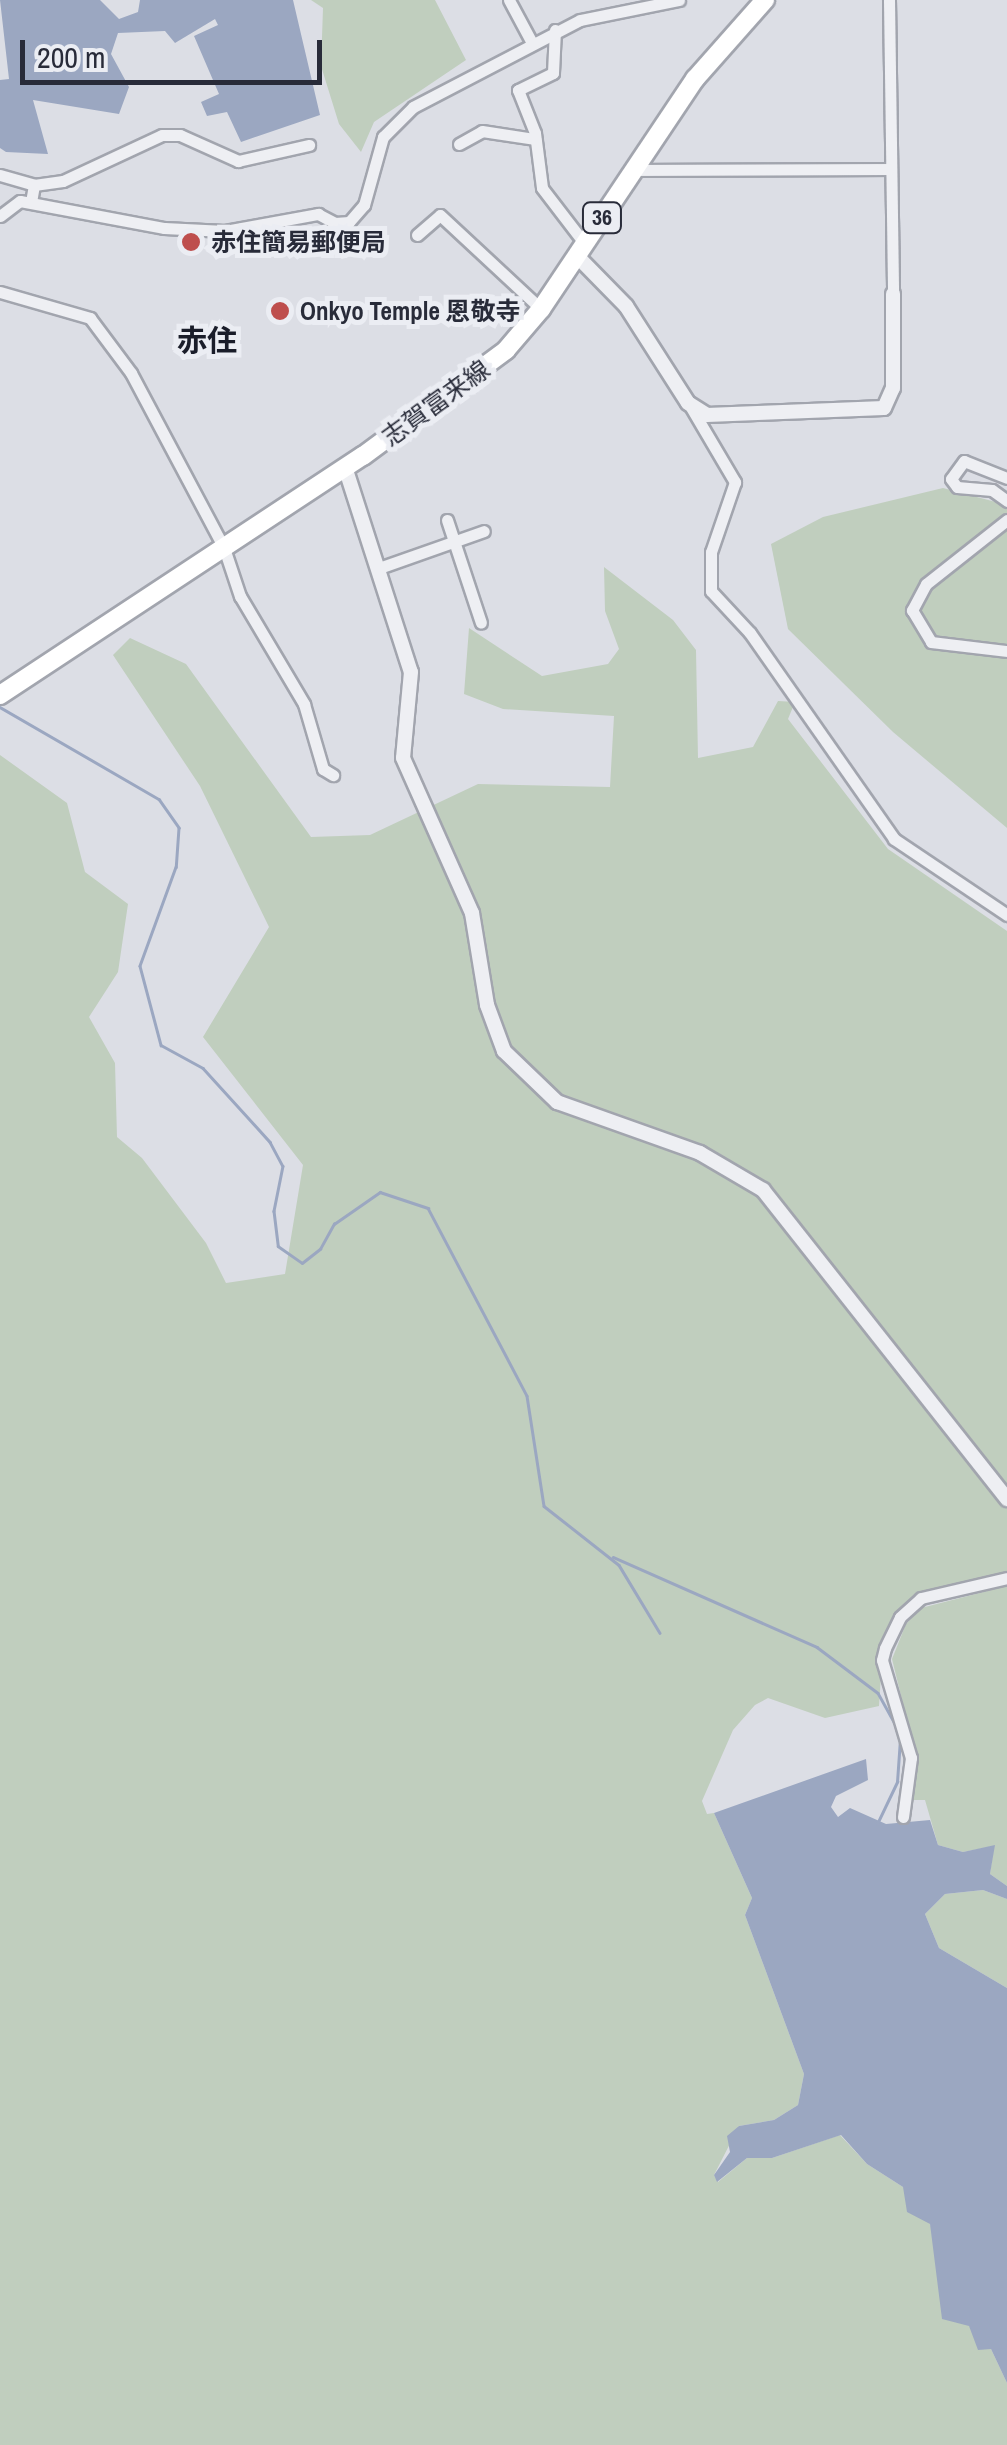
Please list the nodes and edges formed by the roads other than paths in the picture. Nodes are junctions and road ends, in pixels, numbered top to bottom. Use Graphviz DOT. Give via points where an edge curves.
graph roads {
  1 [pos="508,0"];
  2 [pos="678,0"];
  3 [pos="765,0"];
  4 [pos="889,0"];
  5 [pos="555,30"];
  6 [pos="531,41"];
  7 [pos="536,139"];
  8 [pos="309,144"];
  9 [pos="459,144"];
  10 [pos="888,169"];
  11 [pos="633,170"];
  12 [pos="0,175"];
  13 [pos="34,186"];
  14 [pos="31,202"];
  15 [pos="0,216"];
  16 [pos="417,236"];
  17 [pos="581,250"];
  18 [pos="0,292"];
  19 [pos="893,294"];
  20 [pos="541,309"];
  21 [pos="688,403"];
  22 [pos="345,467"];
  23 [pos="1007,478"];
  24 [pos="1007,500"];
  25 [pos="447,520"];
  26 [pos="1007,520"];
  27 [pos="484,532"];
  28 [pos="453,541"];
  29 [pos="224,548"];
  30 [pos="379,568"];
  31 [pos="481,622"];
  32 [pos="1007,652"];
  33 [pos="0,695"];
  34 [pos="333,774"];
  35 [pos="1007,915"];
  36 [pos="1007,1499"];
  37 [pos="1007,1578"];
  38 [pos="903,1817"];
  1 -- 6 [label="street"];
  2 -- 5 [label="street"];
  3 -- 11 [label="main road, 志賀富来線 / 36" via="695,78"];
  4 -- 10 [label="street"];
  5 -- 6 [label="street"];
  5 -- 7 [label="street" via="558,65 518,90"];
  6 -- 14 [label="street" via="393,122 376,151 364,205 349,222 335,224 318,214 225,232 164,228"];
  7 -- 9 [label="street" via="482,132"];
  7 -- 17 [label="street" via="542,188"];
  8 -- 13 [label="street" via="238,161 180,135 162,135 63,180"];
  10 -- 11 [label="street"];
  10 -- 19 [label="street"];
  11 -- 17 [label="main road, 志賀富来線 / 36"];
  12 -- 13 [label="street"];
  13 -- 14 [label="street"];
  14 -- 15 [label="street" via="12,203"];
  16 -- 20 [label="street" via="440,215"];
  17 -- 20 [label="main road, 志賀富来線 / 36"];
  17 -- 21 [label="street"];
  18 -- 29 [label="street" via="90,318 164,428"];
  19 -- 21 [label="street" via="893,388 878,411 713,415"];
  20 -- 22 [label="main road, 志賀富来線 / 36" via="477,376"];
  21 -- 35 [label="street" via="736,482 711,552 711,591 750,634 894,839"];
  22 -- 29 [label="main road, 志賀富来線 / 36"];
  22 -- 30 [label="street"];
  23 -- 24 [label="street" via="964,461 951,479 958,487 992,490"];
  25 -- 28 [label="street"];
  26 -- 32 [label="street" via="926,584 912,610 931,642"];
  27 -- 28 [label="street"];
  28 -- 30 [label="street"];
  28 -- 31 [label="street"];
  29 -- 33 [label="main road, 志賀富来線 / 36"];
  29 -- 34 [label="street" via="240,596 304,704 323,770"];
  30 -- 36 [label="street" via="410,672 402,758 472,913 487,1005 504,1051 557,1102 700,1153 763,1190"];
  37 -- 38 [label="street" via="921,1598 884,1648 911,1758"];
}
